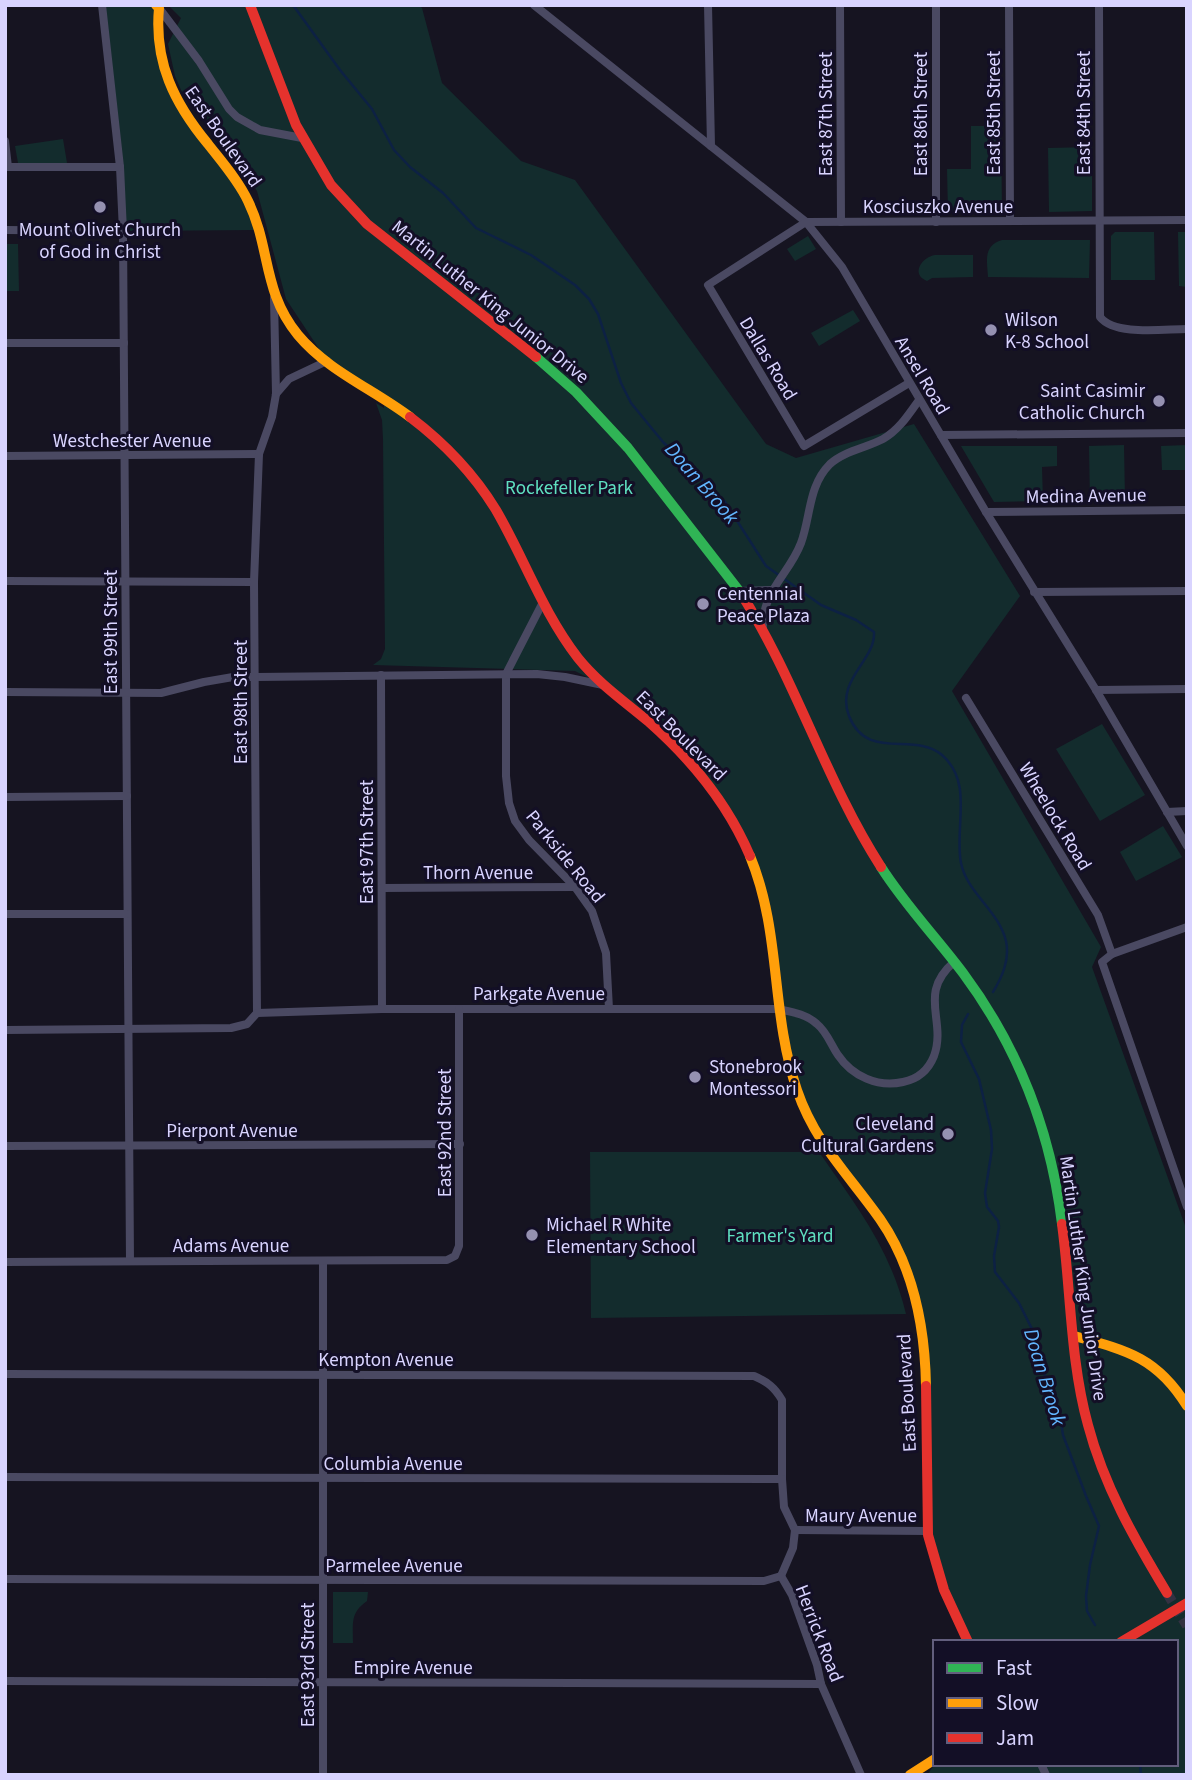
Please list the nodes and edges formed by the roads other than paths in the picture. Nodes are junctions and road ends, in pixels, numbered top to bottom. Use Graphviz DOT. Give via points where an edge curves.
graph roads {
  1 [pos="102,5"];
  2 [pos="250,5"];
  3 [pos="708,5"];
  4 [pos="840,5"];
  5 [pos="936,5"];
  6 [pos="1009,5"];
  7 [pos="1099,5"];
  8 [pos="535,6"];
  9 [pos="157,7"];
  10 [pos="302,138"];
  11 [pos="5,141"];
  12 [pos="711,146"];
  13 [pos="7,167"];
  14 [pos="120,167"];
  15 [pos="1099,220"];
  16 [pos="1187,220"];
  17 [pos="1010,221"];
  18 [pos="806,222"];
  19 [pos="841,222"];
  20 [pos="936,222"];
  21 [pos="5,230"];
  22 [pos="123,231"];
  23 [pos="274,298"];
  24 [pos="1187,330"];
  25 [pos="5,342"];
  26 [pos="124,342"];
  27 [pos="327,361"];
  28 [pos="909,383"];
  29 [pos="276,394"];
  30 [pos="919,400"];
  31 [pos="1187,433"];
  32 [pos="941,435"];
  33 [pos="259,454"];
  34 [pos="5,456"];
  35 [pos="125,456"];
  36 [pos="1187,510"];
  37 [pos="986,512"];
  38 [pos="5,581"];
  39 [pos="125,581"];
  40 [pos="254,582"];
  41 [pos="774,587"];
  42 [pos="739,591"];
  43 [pos="1187,591"];
  44 [pos="1034,592"];
  45 [pos="542,604"];
  46 [pos="764,634"];
  47 [pos="506,674"];
  48 [pos="381,675"];
  49 [pos="256,677"];
  50 [pos="603,685"];
  51 [pos="1187,689"];
  52 [pos="1096,690"];
  53 [pos="5,692"];
  54 [pos="125,692"];
  55 [pos="966,698"];
  56 [pos="127,796"];
  57 [pos="5,797"];
  58 [pos="1187,811"];
  59 [pos="1167,812"];
  60 [pos="1187,846"];
  61 [pos="575,887"];
  62 [pos="382,888"];
  63 [pos="5,914"];
  64 [pos="127,914"];
  65 [pos="1187,927"];
  66 [pos="1112,954"];
  67 [pos="954,962"];
  68 [pos="382,1009"];
  69 [pos="459,1009"];
  70 [pos="608,1009"];
  71 [pos="778,1009"];
  72 [pos="257,1013"];
  73 [pos="5,1030"];
  74 [pos="128,1030"];
  75 [pos="460,1144"];
  76 [pos="5,1146"];
  77 [pos="128,1146"];
  78 [pos="1187,1207"];
  79 [pos="455,1256"];
  80 [pos="130,1261"];
  81 [pos="323,1261"];
  82 [pos="5,1262"];
  83 [pos="1074,1336"];
  84 [pos="5,1374"];
  85 [pos="323,1375"];
  86 [pos="1187,1406"];
  87 [pos="5,1477"];
  88 [pos="322,1478"];
  89 [pos="782,1479"];
  90 [pos="795,1530"];
  91 [pos="927,1531"];
  92 [pos="781,1576"];
  93 [pos="5,1579"];
  94 [pos="322,1581"];
  95 [pos="1167,1593"];
  96 [pos="1187,1603"];
  97 [pos="967,1640"];
  98 [pos="1124,1640"];
  99 [pos="5,1681"];
  100 [pos="323,1682"];
  101 [pos="821,1684"];
  102 [pos="933,1760"];
  103 [pos="323,1775"];
  104 [pos="861,1775"];
  105 [pos="910,1775"];
  1 -- 14 [label="street, East 99th Street"];
  2 -- 10 [label="main road, Martin Luther King Junior Drive"];
  3 -- 12 [label="street"];
  4 -- 19 [label="street, East 87th Street"];
  5 -- 20 [label="street, East 86th Street"];
  6 -- 17 [label="street, East 85th Street"];
  7 -- 15 [label="street, East 84th Street"];
  8 -- 12 [label="street, Ansel Road"];
  9 -- 10 [label="street, East Boulevard" via="237,117 260,130"];
  9 -- 23 [label="main road, East Boulevard" via="158,44 166,79 181,110 246,196 259,230"];
  10 -- 42 [label="main road, Martin Luther King Junior Drive" via="331,185 367,224 584,399 659,485"];
  11 -- 13 [label="street"];
  12 -- 18 [label="street, Ansel Road"];
  13 -- 14 [label="street"];
  14 -- 22 [label="street, East 99th Street"];
  15 -- 16 [label="street, Kosciuszko Avenue"];
  15 -- 17 [label="street, Kosciuszko Avenue"];
  15 -- 24 [label="street, East 84th Street" via="1100,317 1105,324 1127,330"];
  17 -- 20 [label="street, Kosciuszko Avenue"];
  18 -- 19 [label="street, Kosciuszko Avenue"];
  18 -- 28 [label="street, Ansel Road" via="842,267"];
  18 -- 28 [label="street, Dallas Road" via="708,285 804,446"];
  19 -- 20 [label="street, Kosciuszko Avenue"];
  21 -- 22 [label="street"];
  22 -- 26 [label="street, East 99th Street"];
  23 -- 27 [label="main road, East Boulevard" via="302,338"];
  23 -- 29 [label="street, East 98th Street"];
  25 -- 26 [label="street"];
  26 -- 35 [label="street, East 99th Street"];
  27 -- 29 [label="street" via="289,379"];
  27 -- 45 [label="main road, East Boulevard" via="410,416 474,479 516,544"];
  28 -- 30 [label="street, Ansel Road"];
  29 -- 33 [label="street, East 98th Street"];
  30 -- 32 [label="street, Ansel Road"];
  30 -- 41 [label="street" via="890,434 841,457 824,471 811,497 801,544"];
  31 -- 32 [label="street"];
  32 -- 37 [label="street, Ansel Road"];
  33 -- 35 [label="street, Westchester Avenue"];
  33 -- 40 [label="street, East 98th Street"];
  34 -- 35 [label="street, Westchester Avenue"];
  35 -- 39 [label="street, East 99th Street"];
  36 -- 37 [label="street, Medina Avenue"];
  37 -- 44 [label="street, Ansel Road"];
  38 -- 39 [label="street"];
  39 -- 40 [label="street"];
  39 -- 54 [label="street, East 99th Street"];
  40 -- 49 [label="street, East 98th Street"];
  41 -- 42 [label="street"];
  41 -- 46 [label="street" via="765,612"];
  42 -- 46 [label="main road, Martin Luther King Junior Drive"];
  43 -- 44 [label="street"];
  44 -- 52 [label="street, Ansel Road"];
  45 -- 47 [label="street, Parkside Road"];
  45 -- 50 [label="main road, East Boulevard"];
  46 -- 67 [label="main road, Martin Luther King Junior Drive" via="877,860"];
  47 -- 48 [label="street"];
  47 -- 50 [label="street" via="565,677"];
  47 -- 61 [label="street, Parkside Road" via="506,776 512,812 528,840"];
  48 -- 49 [label="street"];
  48 -- 62 [label="street, East 97th Street"];
  49 -- 54 [label="street" via="233,677 161,693"];
  49 -- 72 [label="street, East 98th Street"];
  50 -- 71 [label="main road, East Boulevard" via="699,771 741,836 768,909"];
  51 -- 52 [label="street"];
  52 -- 59 [label="street, Ansel Road"];
  53 -- 54 [label="street"];
  54 -- 56 [label="street, East 99th Street"];
  55 -- 66 [label="street, Wheelock Road" via="1098,915"];
  56 -- 57 [label="street"];
  56 -- 64 [label="street, East 99th Street"];
  58 -- 59 [label="street"];
  59 -- 60 [label="street, Ansel Road"];
  61 -- 62 [label="street, Thorn Avenue"];
  61 -- 70 [label="street, Parkside Road" via="602,936"];
  62 -- 68 [label="street, East 97th Street"];
  63 -- 64 [label="street"];
  64 -- 74 [label="street, East 99th Street"];
  65 -- 66 [label="street"];
  66 -- 78 [label="street" via="1102,962"];
  67 -- 71 [label="street, Parkgate Avenue" via="936,986 933,1058 924,1072 907,1081 881,1083 861,1076 846,1065 816,1023"];
  67 -- 83 [label="main road, Martin Luther King Junior Drive" via="987,1009 1029,1092 1048,1147 1060,1204"];
  68 -- 69 [label="street, Parkgate Avenue"];
  68 -- 72 [label="street, Parkgate Avenue"];
  69 -- 70 [label="street, Parkgate Avenue"];
  69 -- 75 [label="street, East 92nd Street"];
  70 -- 71 [label="street, Parkgate Avenue"];
  71 -- 91 [label="main road, East Boulevard" via="794,1082 814,1133 893,1239 916,1303 926,1380"];
  72 -- 74 [label="street, Parkgate Avenue" via="247,1024 231,1028"];
  73 -- 74 [label="street, Parkgate Avenue"];
  74 -- 77 [label="street, East 99th Street"];
  75 -- 77 [label="street, Pierpont Avenue"];
  75 -- 79 [label="street, East 92nd Street" via="459,1246"];
  76 -- 77 [label="street, Pierpont Avenue"];
  77 -- 80 [label="street, East 99th Street"];
  79 -- 81 [label="street, Adams Avenue" via="447,1260"];
  80 -- 81 [label="street, Adams Avenue"];
  80 -- 82 [label="street, Adams Avenue"];
  81 -- 85 [label="street, East 93rd Street"];
  83 -- 86 [label="main road" via="1150,1362 1172,1382"];
  83 -- 95 [label="main road, Martin Luther King Junior Drive" via="1084,1407 1105,1479"];
  84 -- 85 [label="street, Kempton Avenue"];
  85 -- 88 [label="street, East 93rd Street"];
  85 -- 89 [label="street, Kempton Avenue" via="754,1376 766,1381 782,1400"];
  87 -- 88 [label="street, Columbia Avenue"];
  88 -- 89 [label="street, Columbia Avenue"];
  88 -- 94 [label="street, East 93rd Street"];
  89 -- 90 [label="street" via="784,1507"];
  90 -- 91 [label="street, Maury Avenue"];
  90 -- 92 [label="street, Herrick Road"];
  91 -- 97 [label="main road, East Boulevard" via="948,1600"];
  92 -- 94 [label="street, Parmelee Avenue" via="764,1581"];
  92 -- 101 [label="street, Herrick Road" via="792,1595"];
  93 -- 94 [label="street, Parmelee Avenue"];
  94 -- 100 [label="street, East 93rd Street"];
  96 -- 98 [label="main road"];
  99 -- 100 [label="street, Empire Avenue"];
  100 -- 101 [label="street, Empire Avenue"];
  100 -- 103 [label="street, East 93rd Street"];
  101 -- 104 [label="street, Herrick Road"];
  102 -- 105 [label="main road"];
}
